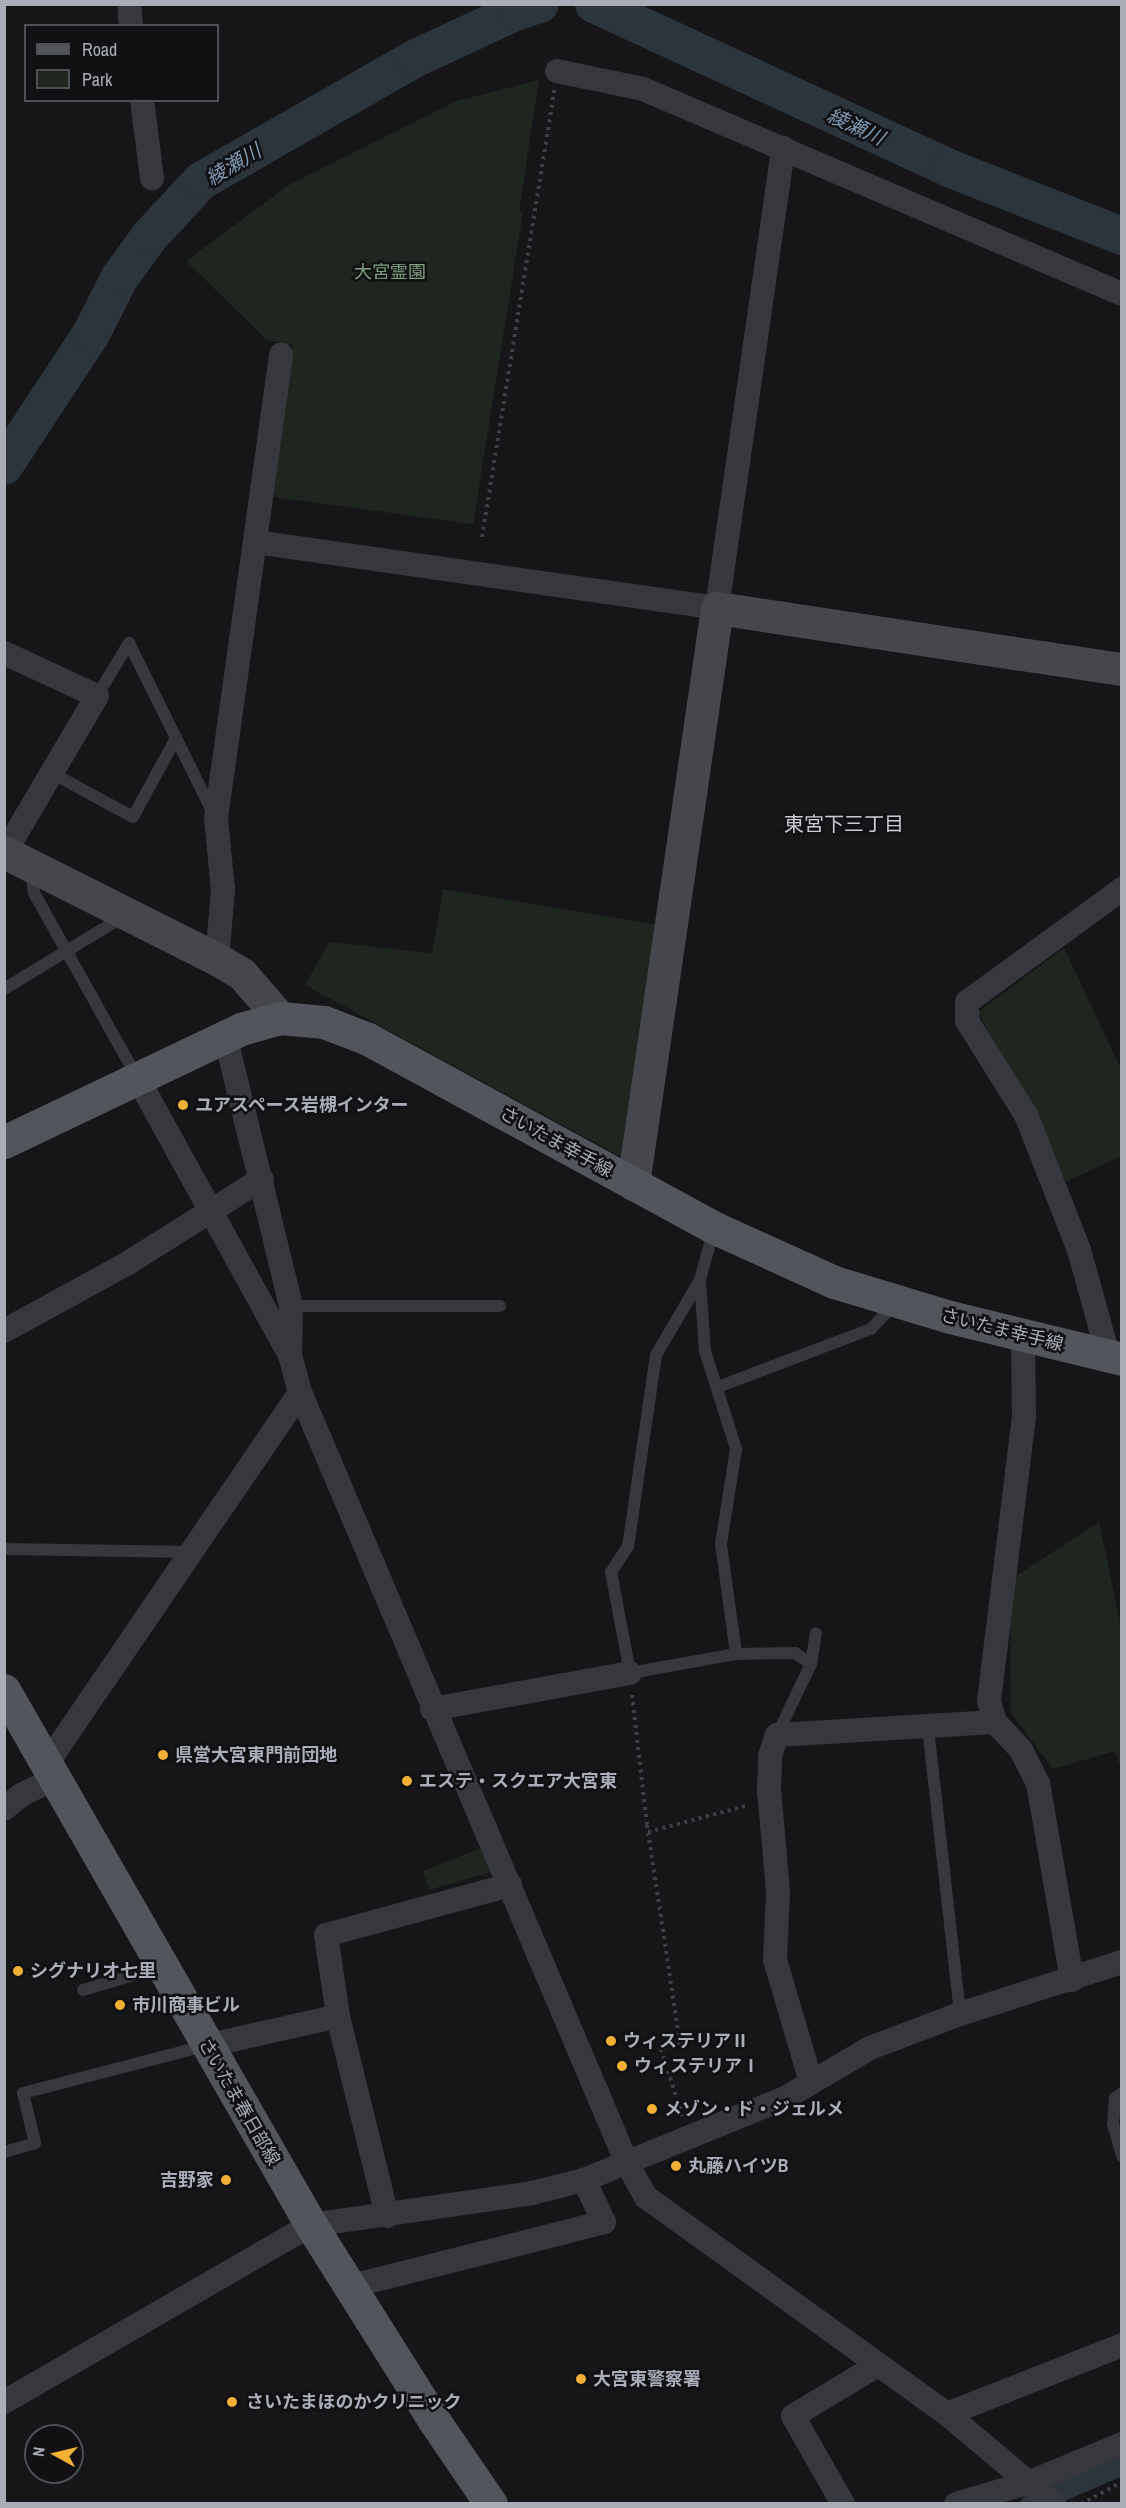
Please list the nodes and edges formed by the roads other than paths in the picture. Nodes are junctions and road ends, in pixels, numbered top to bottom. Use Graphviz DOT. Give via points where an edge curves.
graph roads {
  1 [pos="129,4"];
  2 [pos="131,24"];
  3 [pos="557,71"];
  4 [pos="142,102"];
  5 [pos="783,148"];
  6 [pos="152,178"];
  7 [pos="1122,294"];
  8 [pos="280,356"];
  9 [pos="255,542"];
  10 [pos="717,608"];
  11 [pos="4,653"];
  12 [pos="1122,669"];
  13 [pos="97,696"];
  14 [pos="176,738"];
  15 [pos="50,772"];
  16 [pos="216,818"];
  17 [pos="13,856"];
  18 [pos="1122,890"];
  19 [pos="127,914"];
  20 [pos="67,954"];
  21 [pos="217,959"];
  22 [pos="4,989"];
  23 [pos="280,1018"];
  24 [pos="225,1035"];
  25 [pos="137,1077"];
  26 [pos="4,1142"];
  27 [pos="262,1179"];
  28 [pos="633,1184"];
  29 [pos="211,1209"];
  30 [pos="714,1228"];
  31 [pos="700,1280"];
  32 [pos="896,1302"];
  33 [pos="291,1306"];
  34 [pos="500,1306"];
  35 [pos="4,1331"];
  36 [pos="1023,1335"];
  37 [pos="290,1355"];
  38 [pos="1115,1357"];
  39 [pos="718,1387"];
  40 [pos="300,1392"];
  41 [pos="4,1549"];
  42 [pos="194,1552"];
  43 [pos="816,1633"];
  44 [pos="736,1654"];
  45 [pos="811,1664"];
  46 [pos="630,1673"];
  47 [pos="6,1695"];
  48 [pos="432,1709"];
  49 [pos="995,1722"];
  50 [pos="928,1728"];
  51 [pos="777,1735"];
  52 [pos="50,1772"];
  53 [pos="4,1809"];
  54 [pos="510,1885"];
  55 [pos="1122,1962"];
  56 [pos="161,1967"];
  57 [pos="1072,1980"];
  58 [pos="83,1990"];
  59 [pos="960,2014"];
  60 [pos="338,2016"];
  61 [pos="205,2046"];
  62 [pos="811,2082"];
  63 [pos="1122,2093"];
  64 [pos="4,2152"];
  65 [pos="1122,2156"];
  66 [pos="627,2163"];
  67 [pos="584,2180"];
  68 [pos="387,2216"];
  69 [pos="311,2225"];
  70 [pos="348,2287"];
  71 [pos="1122,2345"];
  72 [pos="878,2365"];
  73 [pos="4,2402"];
  74 [pos="947,2414"];
  75 [pos="1122,2444"];
  76 [pos="1030,2482"];
  77 [pos="491,2504"];
  78 [pos="843,2504"];
  79 [pos="956,2504"];
  80 [pos="1054,2504"];
  1 -- 2 [label="street"];
  3 -- 5 [label="street" via="643,89"];
  4 -- 6 [label="street"];
  5 -- 7 [label="street"];
  5 -- 10 [label="street"];
  8 -- 9 [label="street"];
  9 -- 10 [label="street"];
  9 -- 16 [label="street"];
  10 -- 12 [label="street"];
  10 -- 28 [label="street"];
  11 -- 13 [label="street"];
  13 -- 14 [label="lane" via="129,643"];
  13 -- 15 [label="street"];
  14 -- 15 [label="lane" via="133,817"];
  14 -- 16 [label="lane"];
  15 -- 17 [label="street"];
  16 -- 21 [label="street" via="223,890"];
  17 -- 19 [label="street"];
  17 -- 20 [label="lane"];
  18 -- 38 [label="street" via="967,1002 967,1021 1026,1115 1079,1250"];
  19 -- 20 [label="lane"];
  19 -- 21 [label="street"];
  20 -- 22 [label="lane"];
  20 -- 25 [label="lane"];
  21 -- 23 [label="street" via="242,974"];
  23 -- 24 [label="main road, さいたま幸手線"];
  23 -- 28 [label="main road, さいたま幸手線" via="324,1022 368,1039"];
  24 -- 25 [label="main road, さいたま幸手線"];
  24 -- 27 [label="street"];
  25 -- 26 [label="main road, さいたま幸手線"];
  25 -- 29 [label="street"];
  27 -- 29 [label="street"];
  27 -- 33 [label="street"];
  28 -- 30 [label="main road, さいたま幸手線"];
  29 -- 35 [label="street" via="128,1263"];
  29 -- 37 [label="street"];
  30 -- 31 [label="lane"];
  30 -- 32 [label="main road, さいたま幸手線" via="834,1282"];
  31 -- 39 [label="lane" via="705,1351"];
  31 -- 46 [label="lane" via="656,1355 628,1546 611,1572"];
  32 -- 36 [label="main road, さいたま幸手線"];
  32 -- 39 [label="lane" via="871,1329"];
  33 -- 34 [label="lane"];
  33 -- 37 [label="street"];
  36 -- 38 [label="main road, さいたま幸手線"];
  36 -- 49 [label="street" via="1024,1416 989,1701"];
  37 -- 40 [label="street"];
  39 -- 44 [label="lane" via="736,1449 721,1544"];
  40 -- 42 [label="street"];
  40 -- 48 [label="street"];
  41 -- 42 [label="lane"];
  42 -- 52 [label="street"];
  43 -- 45 [label="lane"];
  44 -- 45 [label="lane" via="795,1653"];
  44 -- 46 [label="lane"];
  45 -- 51 [label="lane"];
  46 -- 48 [label="street"];
  47 -- 52 [label="main road, さいたま春日部線"];
  48 -- 54 [label="street"];
  49 -- 50 [label="street"];
  49 -- 57 [label="street" via="1021,1750 1038,1782"];
  50 -- 51 [label="street"];
  50 -- 59 [label="lane"];
  51 -- 62 [label="street" via="770,1756 778,1892 775,1960"];
  52 -- 53 [label="street"];
  52 -- 56 [label="main road, さいたま春日部線"];
  54 -- 60 [label="street" via="326,1935"];
  54 -- 66 [label="street"];
  55 -- 57 [label="street"];
  56 -- 58 [label="lane"];
  56 -- 61 [label="main road, さいたま春日部線"];
  57 -- 59 [label="street"];
  59 -- 62 [label="street" via="870,2048"];
  60 -- 61 [label="street"];
  60 -- 68 [label="street"];
  61 -- 64 [label="lane" via="23,2093 35,2143"];
  61 -- 69 [label="main road, さいたま春日部線"];
  62 -- 66 [label="street" via="787,2097"];
  63 -- 65 [label="lane" via="1115,2098 1113,2124"];
  66 -- 67 [label="street"];
  66 -- 72 [label="street" via="646,2197"];
  67 -- 68 [label="street" via="531,2193"];
  67 -- 70 [label="street" via="604,2222"];
  68 -- 69 [label="street"];
  69 -- 70 [label="main road, さいたま春日部線"];
  69 -- 73 [label="street"];
  70 -- 77 [label="main road, さいたま春日部線"];
  71 -- 74 [label="street"];
  72 -- 74 [label="street"];
  72 -- 78 [label="street" via="793,2416"];
  74 -- 76 [label="street"];
  75 -- 76 [label="street"];
  76 -- 79 [label="street"];
  76 -- 80 [label="street"];
}
